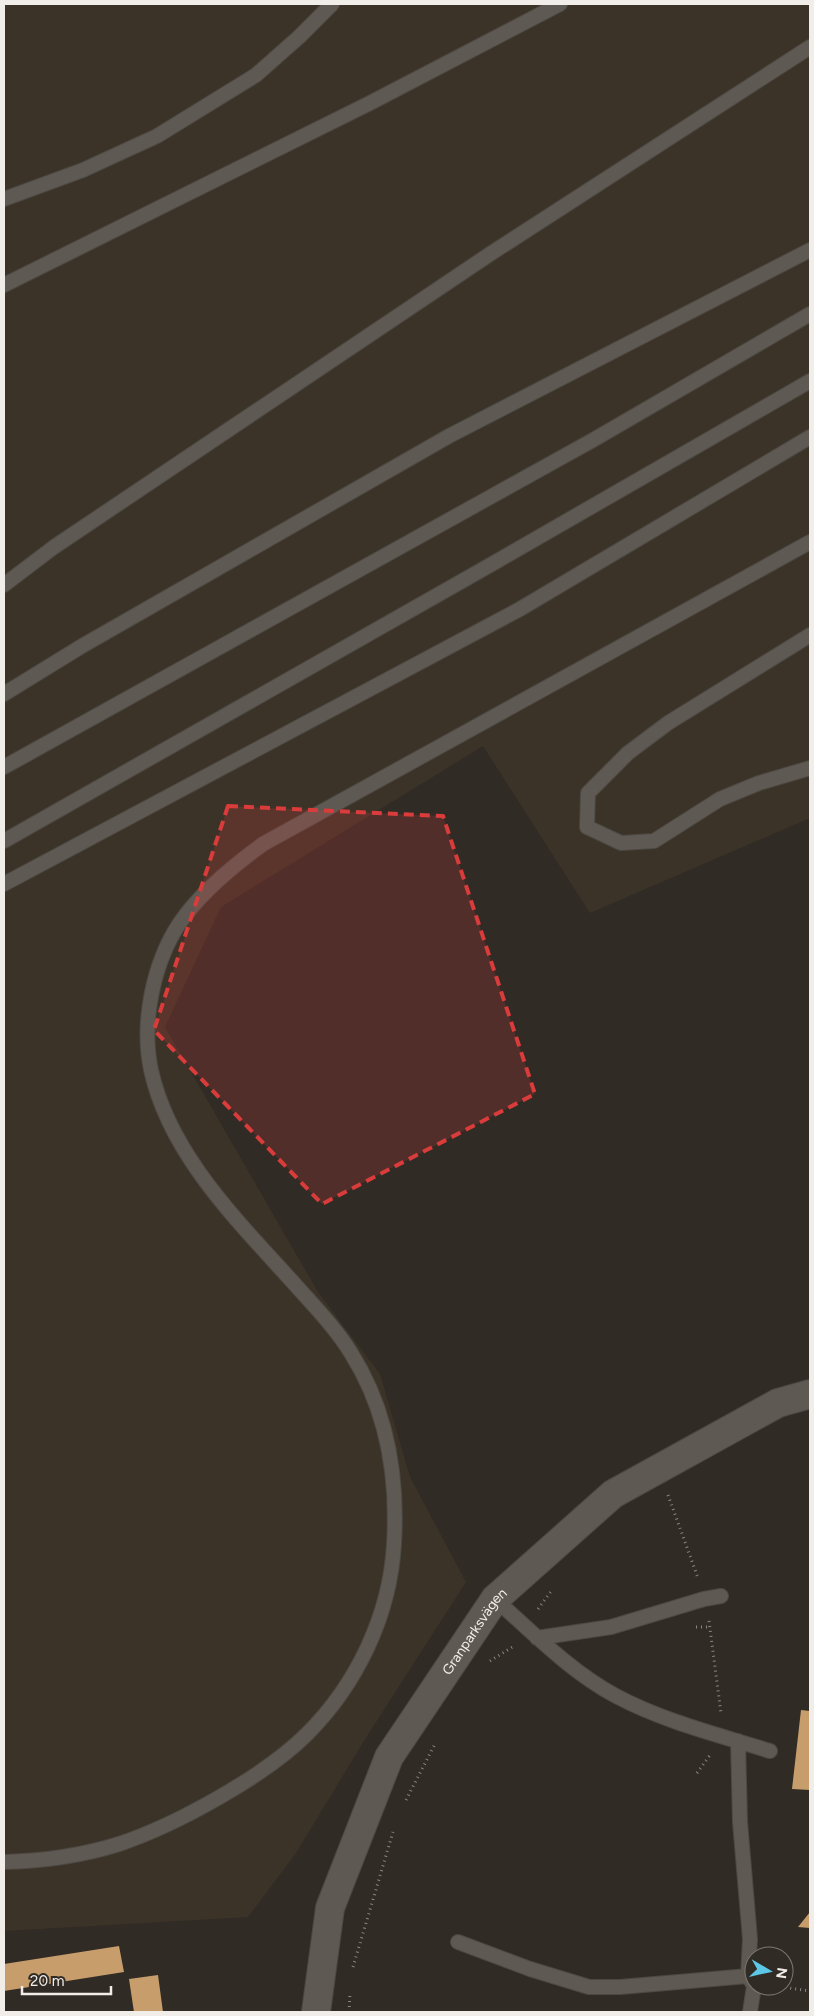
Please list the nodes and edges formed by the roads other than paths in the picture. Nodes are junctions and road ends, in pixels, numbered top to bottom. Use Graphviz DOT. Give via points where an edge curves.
graph roads {
  1 [pos="332,4"];
  2 [pos="560,4"];
  3 [pos="810,47"];
  4 [pos="4,199"];
  5 [pos="810,250"];
  6 [pos="4,285"];
  7 [pos="810,314"];
  8 [pos="810,381"];
  9 [pos="810,437"];
  10 [pos="810,542"];
  11 [pos="4,585"];
  12 [pos="810,635"];
  13 [pos="4,694"];
  14 [pos="4,767"];
  15 [pos="810,768"];
  16 [pos="4,841"];
  17 [pos="4,884"];
  18 [pos="810,1394"];
  19 [pos="721,1596"];
  20 [pos="495,1599"];
  21 [pos="537,1638"];
  22 [pos="738,1741"];
  23 [pos="770,1751"];
  24 [pos="4,1862"];
  25 [pos="458,1942"];
  26 [pos="750,1946"];
  27 [pos="744,1982"];
  28 [pos="751,1996"];
  29 [pos="316,2012"];
  30 [pos="750,2012"];
  1 -- 4 [label="lane" via="256,75 157,136 83,170"];
  2 -- 6 [label="lane" via="370,103"];
  3 -- 11 [label="lane" via="490,254 62,542"];
  5 -- 13 [label="lane" via="449,436"];
  7 -- 14 [label="lane" via="593,440"];
  8 -- 16 [label="lane"];
  9 -- 17 [label="lane" via="520,610"];
  10 -- 24 [label="lane" via="263,844 235,865 179,924 160,963 150,998 150,1067 160,1101 174,1133 204,1178 322,1314 351,1352 369,1386 393,1469 396,1516 387,1593 377,1628 363,1659 337,1700 299,1742 265,1768 175,1820 120,1844 68,1857"];
  12 -- 15 [label="lane" via="668,723 628,753 588,793 587,828 622,843 654,841 720,799"];
  18 -- 20 [label="street, Granparksvägen" via="778,1404 613,1494"];
  19 -- 21 [label="lane" via="611,1627"];
  20 -- 21 [label="lane"];
  20 -- 29 [label="street, Granparksvägen" via="389,1757 330,1908"];
  21 -- 22 [label="lane" via="616,1696 680,1724"];
  22 -- 23 [label="lane"];
  22 -- 26 [label="lane" via="740,1822"];
  25 -- 27 [label="lane" via="589,1987"];
  28 -- 30 [label="lane"];
}
